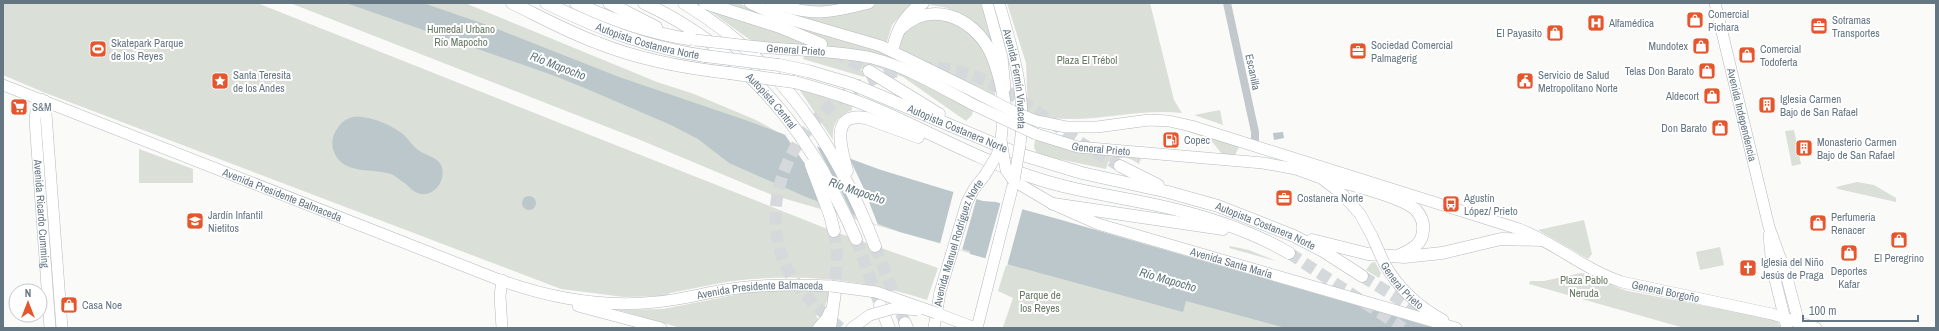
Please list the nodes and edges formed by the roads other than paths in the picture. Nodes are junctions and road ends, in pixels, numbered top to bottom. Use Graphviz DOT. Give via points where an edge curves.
graph roads {
  1 [pos="512,3"];
  2 [pos="546,3"];
  3 [pos="576,3"];
  4 [pos="609,3"];
  5 [pos="644,3"];
  6 [pos="684,3"];
  7 [pos="705,3"];
  8 [pos="750,3"];
  9 [pos="771,3"];
  10 [pos="869,3"];
  11 [pos="923,3"];
  12 [pos="987,3"];
  13 [pos="999,3"];
  14 [pos="1227,3"];
  15 [pos="1715,3"];
  16 [pos="900,29"];
  17 [pos="692,40"];
  18 [pos="821,44"];
  19 [pos="893,48"];
  20 [pos="869,71"];
  21 [pos="896,77"];
  22 [pos="3,85"];
  23 [pos="43,100"];
  24 [pos="921,102"];
  25 [pos="1005,105"];
  26 [pos="967,133"];
  27 [pos="799,135"];
  28 [pos="1001,138"];
  29 [pos="949,144"];
  30 [pos="1251,145"];
  31 [pos="1240,161"];
  32 [pos="1120,166"];
  33 [pos="1312,174"];
  34 [pos="1020,186"];
  35 [pos="852,190"];
  36 [pos="1185,196"];
  37 [pos="1010,203"];
  38 [pos="1052,204"];
  39 [pos="1274,227"];
  40 [pos="1769,227"];
  41 [pos="834,232"];
  42 [pos="1259,237"];
  43 [pos="856,239"];
  44 [pos="1541,240"];
  45 [pos="875,246"];
  46 [pos="1289,253"];
  47 [pos="1389,260"];
  48 [pos="1362,276"];
  49 [pos="502,280"];
  50 [pos="833,293"];
  51 [pos="563,299"];
  52 [pos="880,305"];
  53 [pos="936,313"];
  54 [pos="1786,323"];
  55 [pos="1799,325"];
  56 [pos="50,328"];
  57 [pos="62,328"];
  58 [pos="502,328"];
  59 [pos="661,328"];
  60 [pos="819,328"];
  61 [pos="830,328"];
  62 [pos="852,328"];
  63 [pos="889,328"];
  64 [pos="934,328"];
  65 [pos="976,328"];
  66 [pos="1457,328"];
  67 [pos="1816,328"];
  1 -- 29 [label="highway, Autopista Costanera Norte, bridge" via="581,37 621,52 664,63 794,82 833,92 865,104"];
  2 -- 26 [label="highway, Autopista Costanera Norte, bridge" via="622,37 656,47 779,65 852,84"];
  3 -- 17 [label="highway" via="620,22"];
  4 -- 17 [label="highway" via="656,27"];
  5 -- 27 [label="highway, Autopista Central" via="678,20 729,56 755,80"];
  6 -- 35 [label="highway, Autopista Central" via="722,29 763,64 806,114"];
  7 -- 18 [label="highway" via="780,27"];
  8 -- 30 [label="main road, General Prieto, bridge" via="775,15 881,46 1037,121 1066,127 1169,121"];
  9 -- 10 [label="main road" via="814,13 840,11"];
  11 -- 16 [label="highway" via="911,12"];
  12 -- 25 [label="main road, Avenida Fermín Vivaceta" via="1004,67"];
  13 -- 34 [label="main road, Avenida Fermín Vivaceta, bridge" via="1019,74 1022,107"];
  14 -- 30 [label="street, Escanilla" via="1255,132 1255,140"];
  15 -- 40 [label="main road, Avenida Independencia"];
  16 -- 19 [label="highway"];
  16 -- 25 [label="highway" via="917,16 938,12 966,24 989,50 999,76"];
  17 -- 31 [label="main road, General Prieto, bridge" via="871,58 908,72 1036,134 1078,147"];
  20 -- 24 [label="highway"];
  21 -- 24 [label="highway" via="904,88"];
  22 -- 23 [label="main road, Avenida Presidente Balmaceda"];
  23 -- 49 [label="main road, Avenida Presidente Balmaceda"];
  23 -- 56 [label="main road, Avenida Ricardo Cumming" via="35,120"];
  23 -- 57 [label="main road, Avenida Ricardo Cumming"];
  24 -- 26 [label="highway"];
  25 -- 28 [label="main road, Avenida Fermín Vivaceta"];
  26 -- 36 [label="highway, Autopista Costanera Norte" via="1003,149 1058,166"];
  27 -- 41 [label="highway, bridge" via="819,182"];
  27 -- 43 [label="highway, Autopista Central, bridge" via="822,169"];
  28 -- 34 [label="main road, bridge" via="1006,170"];
  28 -- 64 [label="main road, Avenida Manuel Rodríguez Norte, bridge" via="997,155 970,195 940,292"];
  29 -- 35 [label="highway" via="866,118 849,119 842,126 840,134"];
  29 -- 42 [label="highway, Autopista Costanera Norte" via="1046,182 1198,215"];
  30 -- 31 [label="main road"];
  30 -- 44 [label="main road, General Prieto" via="1508,225"];
  31 -- 33 [label="main road, General Prieto" via="1284,166"];
  32 -- 36 [label="highway"];
  33 -- 47 [label="main road, General Prieto, bridge" via="1342,194 1360,214"];
  33 -- 47 [label="highway" via="1399,200 1417,211 1423,224 1421,240 1411,250"];
  34 -- 37 [label="main road"];
  34 -- 37 [label="main road" via="1020,194"];
  34 -- 38 [label="main road, Avenida Santa María"];
  35 -- 45 [label="highway, Autopista Central"];
  36 -- 39 [label="highway, Autopista Costanera Norte"];
  37 -- 65 [label="main road"];
  38 -- 42 [label="highway" via="1216,228"];
  38 -- 66 [label="main road, Avenida Santa María" via="1117,230"];
  39 -- 47 [label="highway"];
  39 -- 48 [label="highway, Autopista Costanera Norte" via="1323,251"];
  40 -- 54 [label="main road, Avenida Independencia" via="1772,267"];
  40 -- 55 [label="main road, Avenida Independencia" via="1786,274"];
  42 -- 46 [label="highway, Autopista Costanera Norte"];
  44 -- 47 [label="highway" via="1501,239 1436,254"];
  44 -- 54 [label="main road, General Borgoño" via="1600,273 1622,282"];
  47 -- 66 [label="main road, General Prieto" via="1394,279 1411,298"];
  49 -- 51 [label="main road, Avenida Presidente Balmaceda"];
  49 -- 58 [label="main road"];
  50 -- 51 [label="main road, Avenida Presidente Balmaceda" via="796,284 719,291 637,304 601,304"];
  50 -- 53 [label="main road, Avenida Presidente Balmaceda, bridge" via="876,292"];
  50 -- 60 [label="highway" via="827,318"];
  50 -- 61 [label="highway"];
  51 -- 59 [label="main road, Avenida Presidente Balmaceda" via="589,310"];
  52 -- 63 [label="highway"];
  53 -- 62 [label="main road, bridge" via="895,308 870,315"];
  53 -- 65 [label="main road, Avenida Presidente Balmaceda"];
  54 -- 55 [label="main road, General Borgoño"];
  55 -- 67 [label="main road, General Borgoño"];
}
